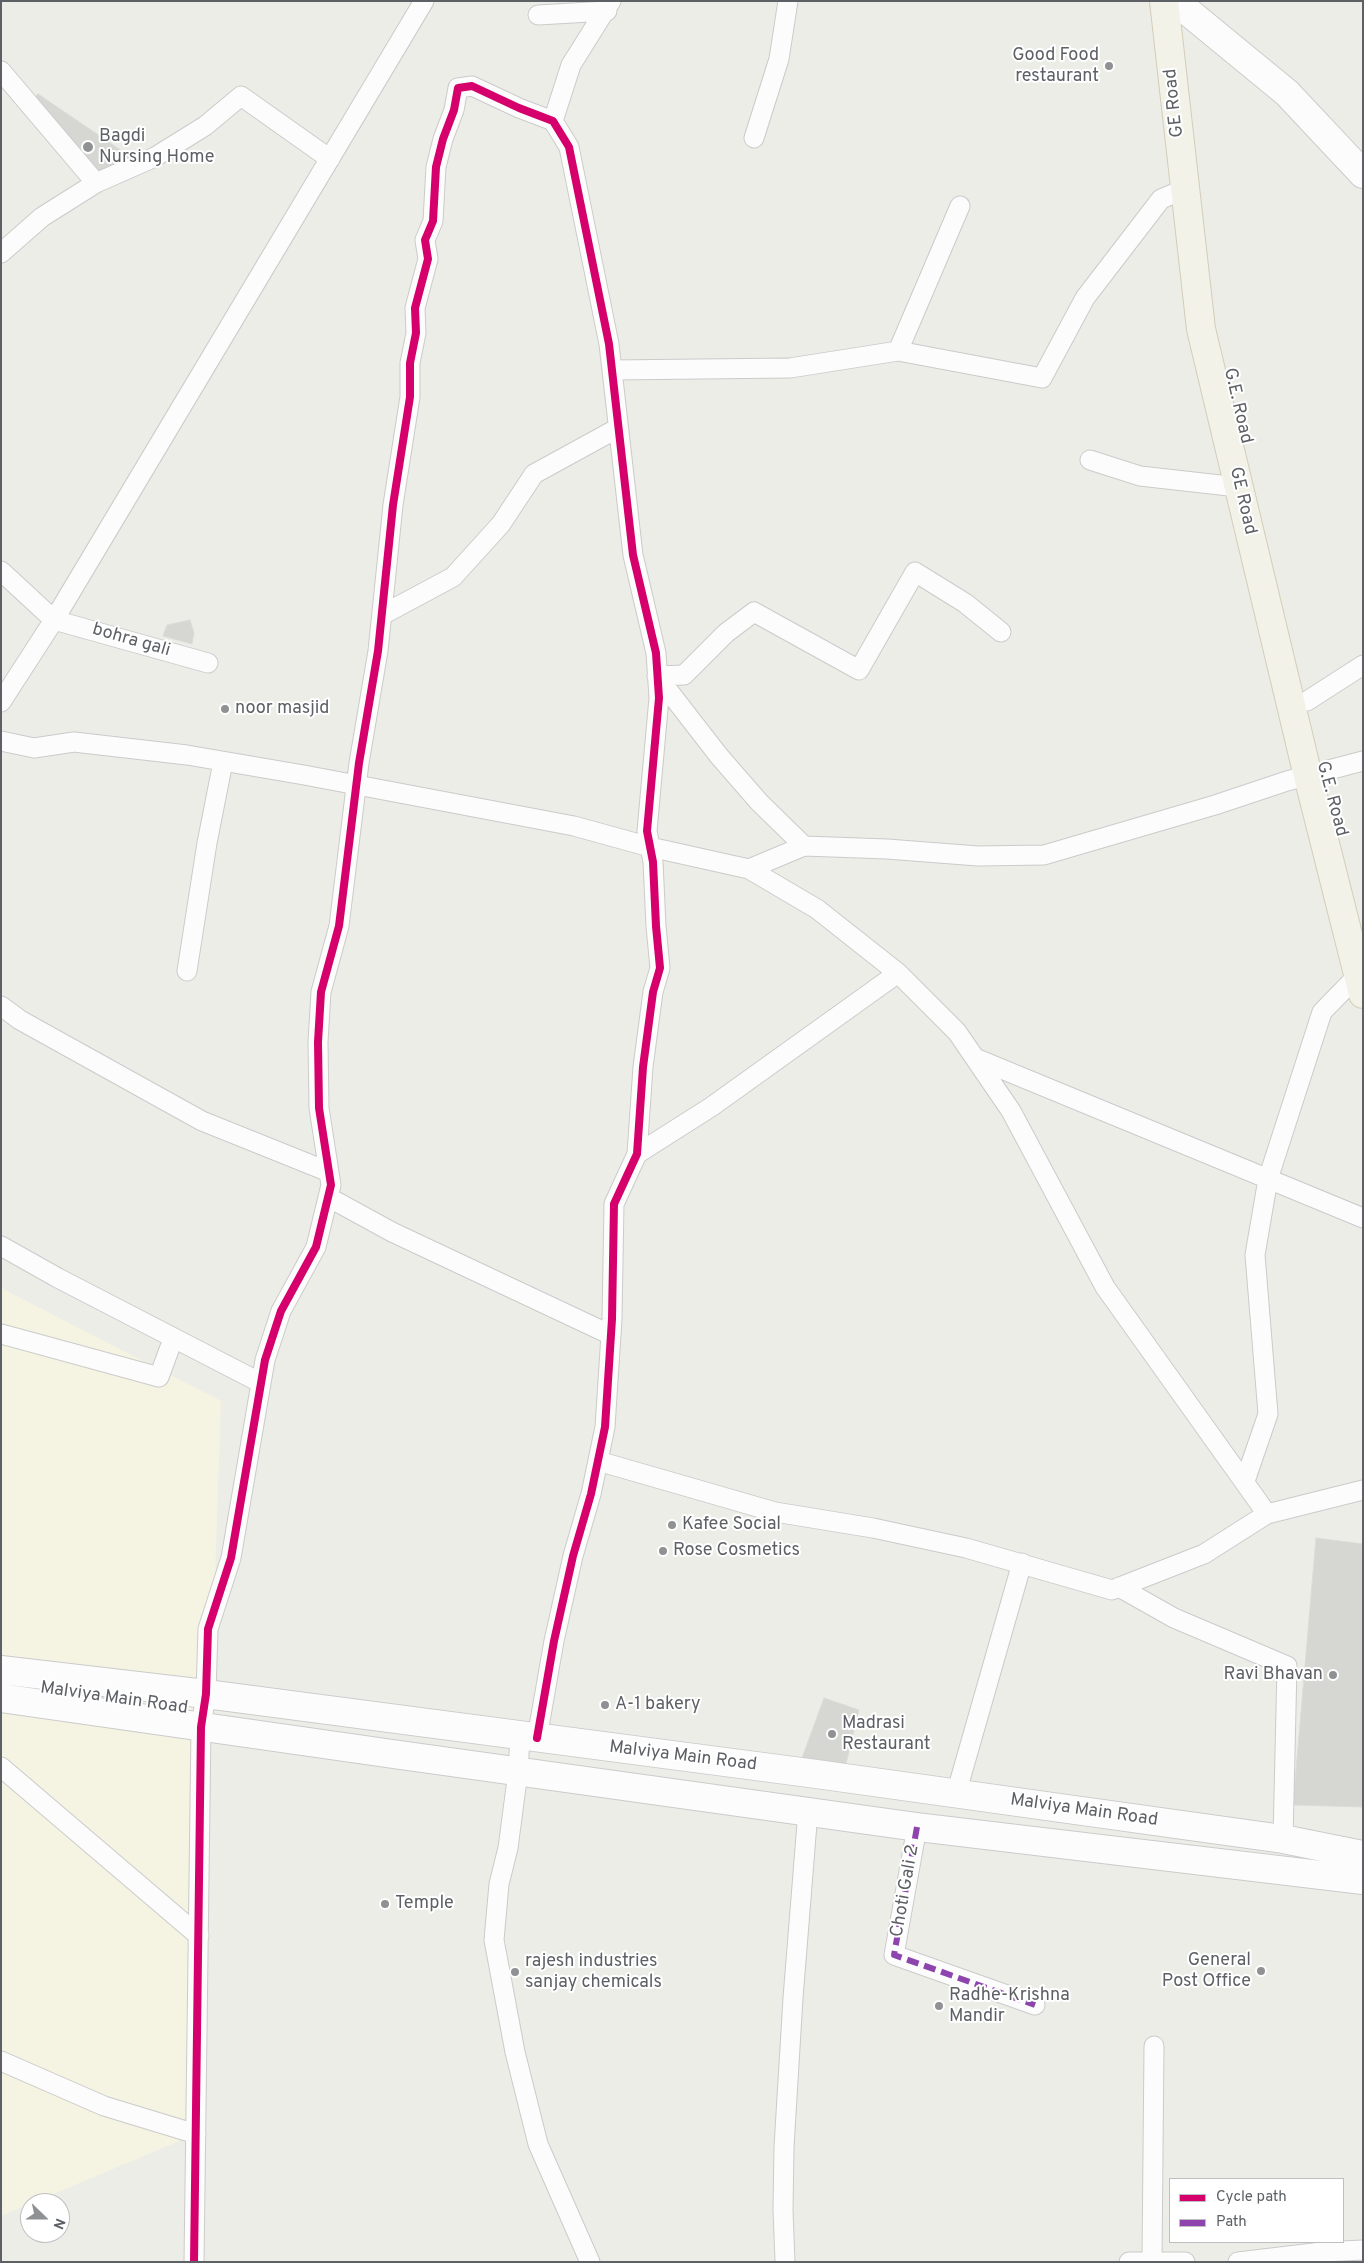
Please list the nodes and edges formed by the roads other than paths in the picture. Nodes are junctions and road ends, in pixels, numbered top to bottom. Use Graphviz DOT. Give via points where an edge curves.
graph roads {
  1 [pos="424,1"];
  2 [pos="788,1"];
  3 [pos="1182,4"];
  4 [pos="609,6"];
  5 [pos="538,15"];
  6 [pos="1,71"];
  7 [pos="553,121"];
  8 [pos="754,138"];
  9 [pos="330,159"];
  10 [pos="1363,174"];
  11 [pos="96,183"];
  12 [pos="1185,189"];
  13 [pos="960,206"];
  14 [pos="1,253"];
  15 [pos="898,351"];
  16 [pos="612,370"];
  17 [pos="618,428"];
  18 [pos="1090,460"];
  19 [pos="1238,487"];
  20 [pos="1,571"];
  21 [pos="382,615"];
  22 [pos="54,620"];
  23 [pos="1001,632"];
  24 [pos="208,663"];
  25 [pos="1363,665"];
  26 [pos="657,676"];
  27 [pos="1307,701"];
  28 [pos="1,702"];
  29 [pos="1,741"];
  30 [pos="1363,761"];
  31 [pos="223,762"];
  32 [pos="1316,774"];
  33 [pos="357,785"];
  34 [pos="804,846"];
  35 [pos="650,847"];
  36 [pos="749,869"];
  37 [pos="1363,919"];
  38 [pos="187,971"];
  39 [pos="898,973"];
  40 [pos="1360,984"];
  41 [pos="1,1006"];
  42 [pos="975,1058"];
  43 [pos="638,1154"];
  44 [pos="329,1172"];
  45 [pos="1268,1179"];
  46 [pos="328,1198"];
  47 [pos="1363,1218"];
  48 [pos="1,1246"];
  49 [pos="1,1334"];
  50 [pos="611,1335"];
  51 [pos="173,1339"];
  52 [pos="261,1383"];
  53 [pos="598,1461"];
  54 [pos="1245,1481"];
  55 [pos="1363,1490"];
  56 [pos="1267,1514"];
  57 [pos="1022,1563"];
  58 [pos="1119,1587"];
  59 [pos="1,1670"];
  60 [pos="206,1694"];
  61 [pos="1,1698"];
  62 [pos="201,1727"];
  63 [pos="529,1738"];
  64 [pos="1,1767"];
  65 [pos="518,1772"];
  66 [pos="956,1794"];
  67 [pos="808,1811"];
  68 [pos="917,1826"];
  69 [pos="1283,1839"];
  70 [pos="1363,1855"];
  71 [pos="1363,1880"];
  72 [pos="198,1936"];
  73 [pos="1036,2005"];
  74 [pos="1154,2046"];
  75 [pos="1,2061"];
  76 [pos="196,2134"];
  77 [pos="1363,2250"];
  78 [pos="1152,2260"];
  79 [pos="194,2262"];
  80 [pos="590,2262"];
  81 [pos="785,2262"];
  82 [pos="1129,2262"];
  83 [pos="1186,2262"];
  84 [pos="1238,2262"];
  1 -- 9 [label="street"];
  2 -- 8 [label="street" via="779,59"];
  3 -- 10 [label="street" via="1287,93"];
  3 -- 12 [label="main road, GE Road"];
  3 -- 27 [label="main road, G.E. Road" via="1220,332"];
  4 -- 5 [label="street"];
  4 -- 7 [label="street" via="571,65"];
  6 -- 11 [label="street"];
  7 -- 16 [label="street" via="569,147 610,344"];
  7 -- 21 [label="street" via="472,86 458,88 436,167 433,221 425,240 428,259 415,308 410,397 393,505"];
  9 -- 11 [label="street" via="241,96 205,126 155,158"];
  9 -- 22 [label="street"];
  11 -- 14 [label="street" via="42,217"];
  12 -- 15 [label="street" via="1161,199 1085,298 1042,378"];
  12 -- 19 [label="main road, GE Road" via="1201,329"];
  13 -- 15 [label="street"];
  15 -- 16 [label="street" via="790,368"];
  16 -- 17 [label="street"];
  17 -- 21 [label="street" via="534,474 501,524 453,576"];
  17 -- 26 [label="street" via="633,555 656,653"];
  18 -- 19 [label="street" via="1140,476"];
  19 -- 32 [label="main road, GE Road"];
  20 -- 22 [label="street"];
  21 -- 33 [label="street"];
  22 -- 24 [label="street, bohra gali"];
  22 -- 28 [label="street"];
  23 -- 26 [label="street" via="965,603 915,572 859,670 754,612 726,633 684,675"];
  25 -- 27 [label="street"];
  26 -- 34 [label="street" via="719,756 759,802"];
  26 -- 35 [label="street" via="657,724 647,831"];
  27 -- 32 [label="main road, G.E. Road"];
  29 -- 31 [label="street" via="34,748 74,742"];
  30 -- 32 [label="street"];
  31 -- 33 [label="street"];
  31 -- 38 [label="street" via="206,843"];
  32 -- 34 [label="street" via="1044,855 978,856"];
  32 -- 37 [label="main road, G.E. Road"];
  32 -- 40 [label="main road, GE Road"];
  33 -- 35 [label="street" via="574,826"];
  33 -- 44 [label="street" via="339,926 320,1000 319,1108"];
  34 -- 36 [label="street"];
  35 -- 36 [label="street"];
  35 -- 43 [label="street" via="660,968 653,992 643,1067"];
  36 -- 39 [label="street" via="817,909"];
  39 -- 42 [label="street" via="958,1032"];
  39 -- 43 [label="street" via="711,1107"];
  40 -- 45 [label="street" via="1322,1012"];
  41 -- 44 [label="street" via="20,1020 202,1121"];
  42 -- 45 [label="street"];
  42 -- 54 [label="street" via="1010,1111 1105,1287"];
  43 -- 50 [label="street" via="614,1204"];
  44 -- 46 [label="street"];
  45 -- 47 [label="street"];
  45 -- 54 [label="street" via="1256,1255 1268,1414"];
  46 -- 50 [label="street" via="392,1232"];
  46 -- 52 [label="street" via="316,1247 281,1311"];
  48 -- 51 [label="street"];
  49 -- 51 [label="street" via="159,1377"];
  50 -- 53 [label="street" via="605,1427"];
  51 -- 52 [label="street"];
  52 -- 60 [label="street" via="231,1558 208,1629"];
  53 -- 57 [label="street" via="775,1512 874,1528"];
  53 -- 63 [label="street"];
  54 -- 56 [label="street"];
  55 -- 56 [label="street"];
  56 -- 58 [label="street" via="1204,1554"];
  57 -- 58 [label="street" via="1112,1590"];
  57 -- 66 [label="street"];
  58 -- 69 [label="street" via="1174,1618 1287,1666"];
  59 -- 60 [label="street, Malviya Main Road"];
  60 -- 62 [label="street"];
  60 -- 63 [label="street, Malviya Main Road"];
  61 -- 62 [label="street, Malviya Main Road"];
  62 -- 65 [label="street, Malviya Main Road"];
  62 -- 72 [label="street"];
  63 -- 65 [label="street"];
  63 -- 66 [label="street, Malviya Main Road"];
  64 -- 72 [label="street"];
  65 -- 67 [label="street, Malviya Main Road"];
  65 -- 80 [label="street" via="508,1848 499,1884 494,1940 515,2052 538,2144"];
  66 -- 69 [label="street, Malviya Main Road"];
  67 -- 68 [label="street, Malviya Main Road"];
  67 -- 81 [label="street" via="784,2147"];
  68 -- 71 [label="street, Malviya Main Road"];
  68 -- 73 [label="street, Choti Gali 2" via="894,1955"];
  69 -- 70 [label="street, Malviya Main Road"];
  72 -- 76 [label="street"];
  74 -- 78 [label="street"];
  75 -- 76 [label="street" via="104,2106"];
  76 -- 79 [label="street"];
  77 -- 84 [label="street"];
  78 -- 82 [label="street"];
  78 -- 83 [label="street"];
}
